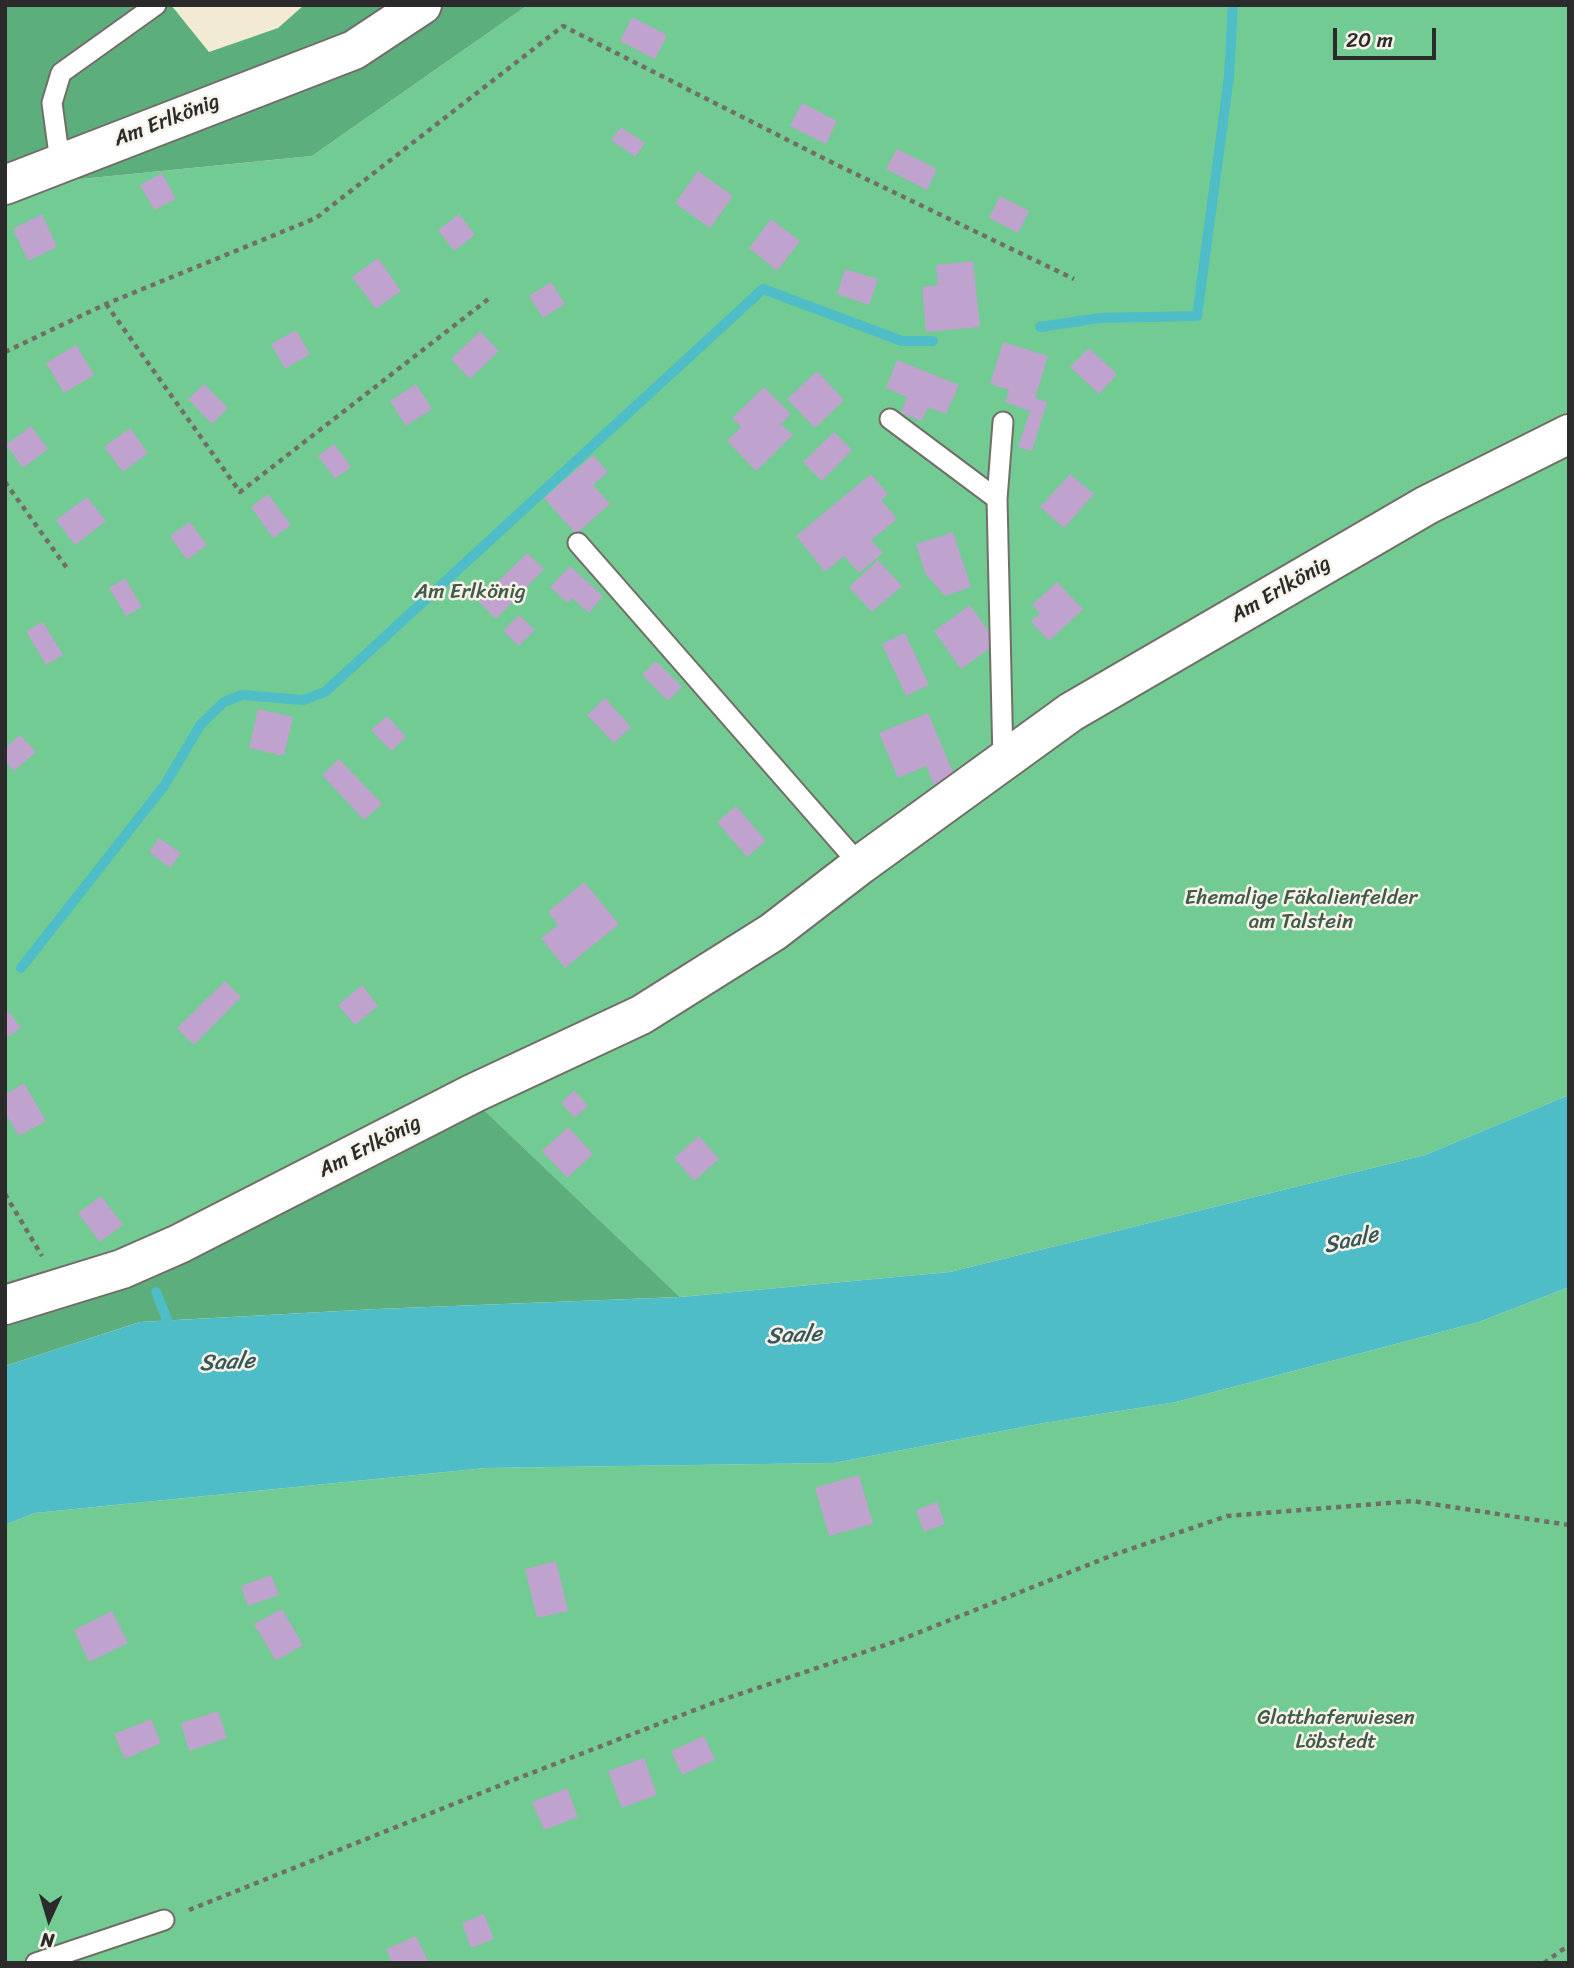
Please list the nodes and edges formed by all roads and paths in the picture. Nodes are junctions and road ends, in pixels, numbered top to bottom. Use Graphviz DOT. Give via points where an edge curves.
graph roads {
  1 [pos="156,5"];
  2 [pos="422,5"];
  3 [pos="60,162"];
  4 [pos="5,185"];
  5 [pos="1074,279"];
  6 [pos="491,297"];
  7 [pos="106,304"];
  8 [pos="5,352"];
  9 [pos="890,419"];
  10 [pos="1003,422"];
  11 [pos="1569,434"];
  12 [pos="5,482"];
  13 [pos="998,499"];
  14 [pos="578,543"];
  15 [pos="69,571"];
  16 [pos="1003,761"];
  17 [pos="860,865"];
  18 [pos="5,1194"];
  19 [pos="60,1287"];
  20 [pos="5,1305"];
  21 [pos="1569,1525"];
  22 [pos="164,1920"];
  23 [pos="1569,1945"];
  24 [pos="36,1963"];
  25 [pos="1544,1963"];
  1 -- 3 [label="lane" via="61,73 52,103"];
  2 -- 3 [label="street, Am Erlkönig" via="354,50"];
  3 -- 4 [label="street, Am Erlkönig"];
  5 -- 7 [label="path" via="564,26 316,218"];
  6 -- 7 [label="path" via="240,492"];
  7 -- 8 [label="path"];
  9 -- 13 [label="lane"];
  10 -- 13 [label="lane"];
  11 -- 16 [label="street, Am Erlkönig" via="1415,512 1071,712"];
  12 -- 15 [label="path"];
  13 -- 16 [label="lane"];
  14 -- 17 [label="lane"];
  16 -- 17 [label="street, Am Erlkönig"];
  17 -- 19 [label="street, Am Erlkönig" via="773,932 641,1015 474,1093 179,1244 122,1269"];
  18 -- 19 [label="path"];
  19 -- 20 [label="street, Am Erlkönig"];
  21 -- 22 [label="path" via="1413,1501 1227,1516 1113,1555 900,1640 713,1703"];
  22 -- 24 [label="lane"];
  23 -- 25 [label="path"];
}
